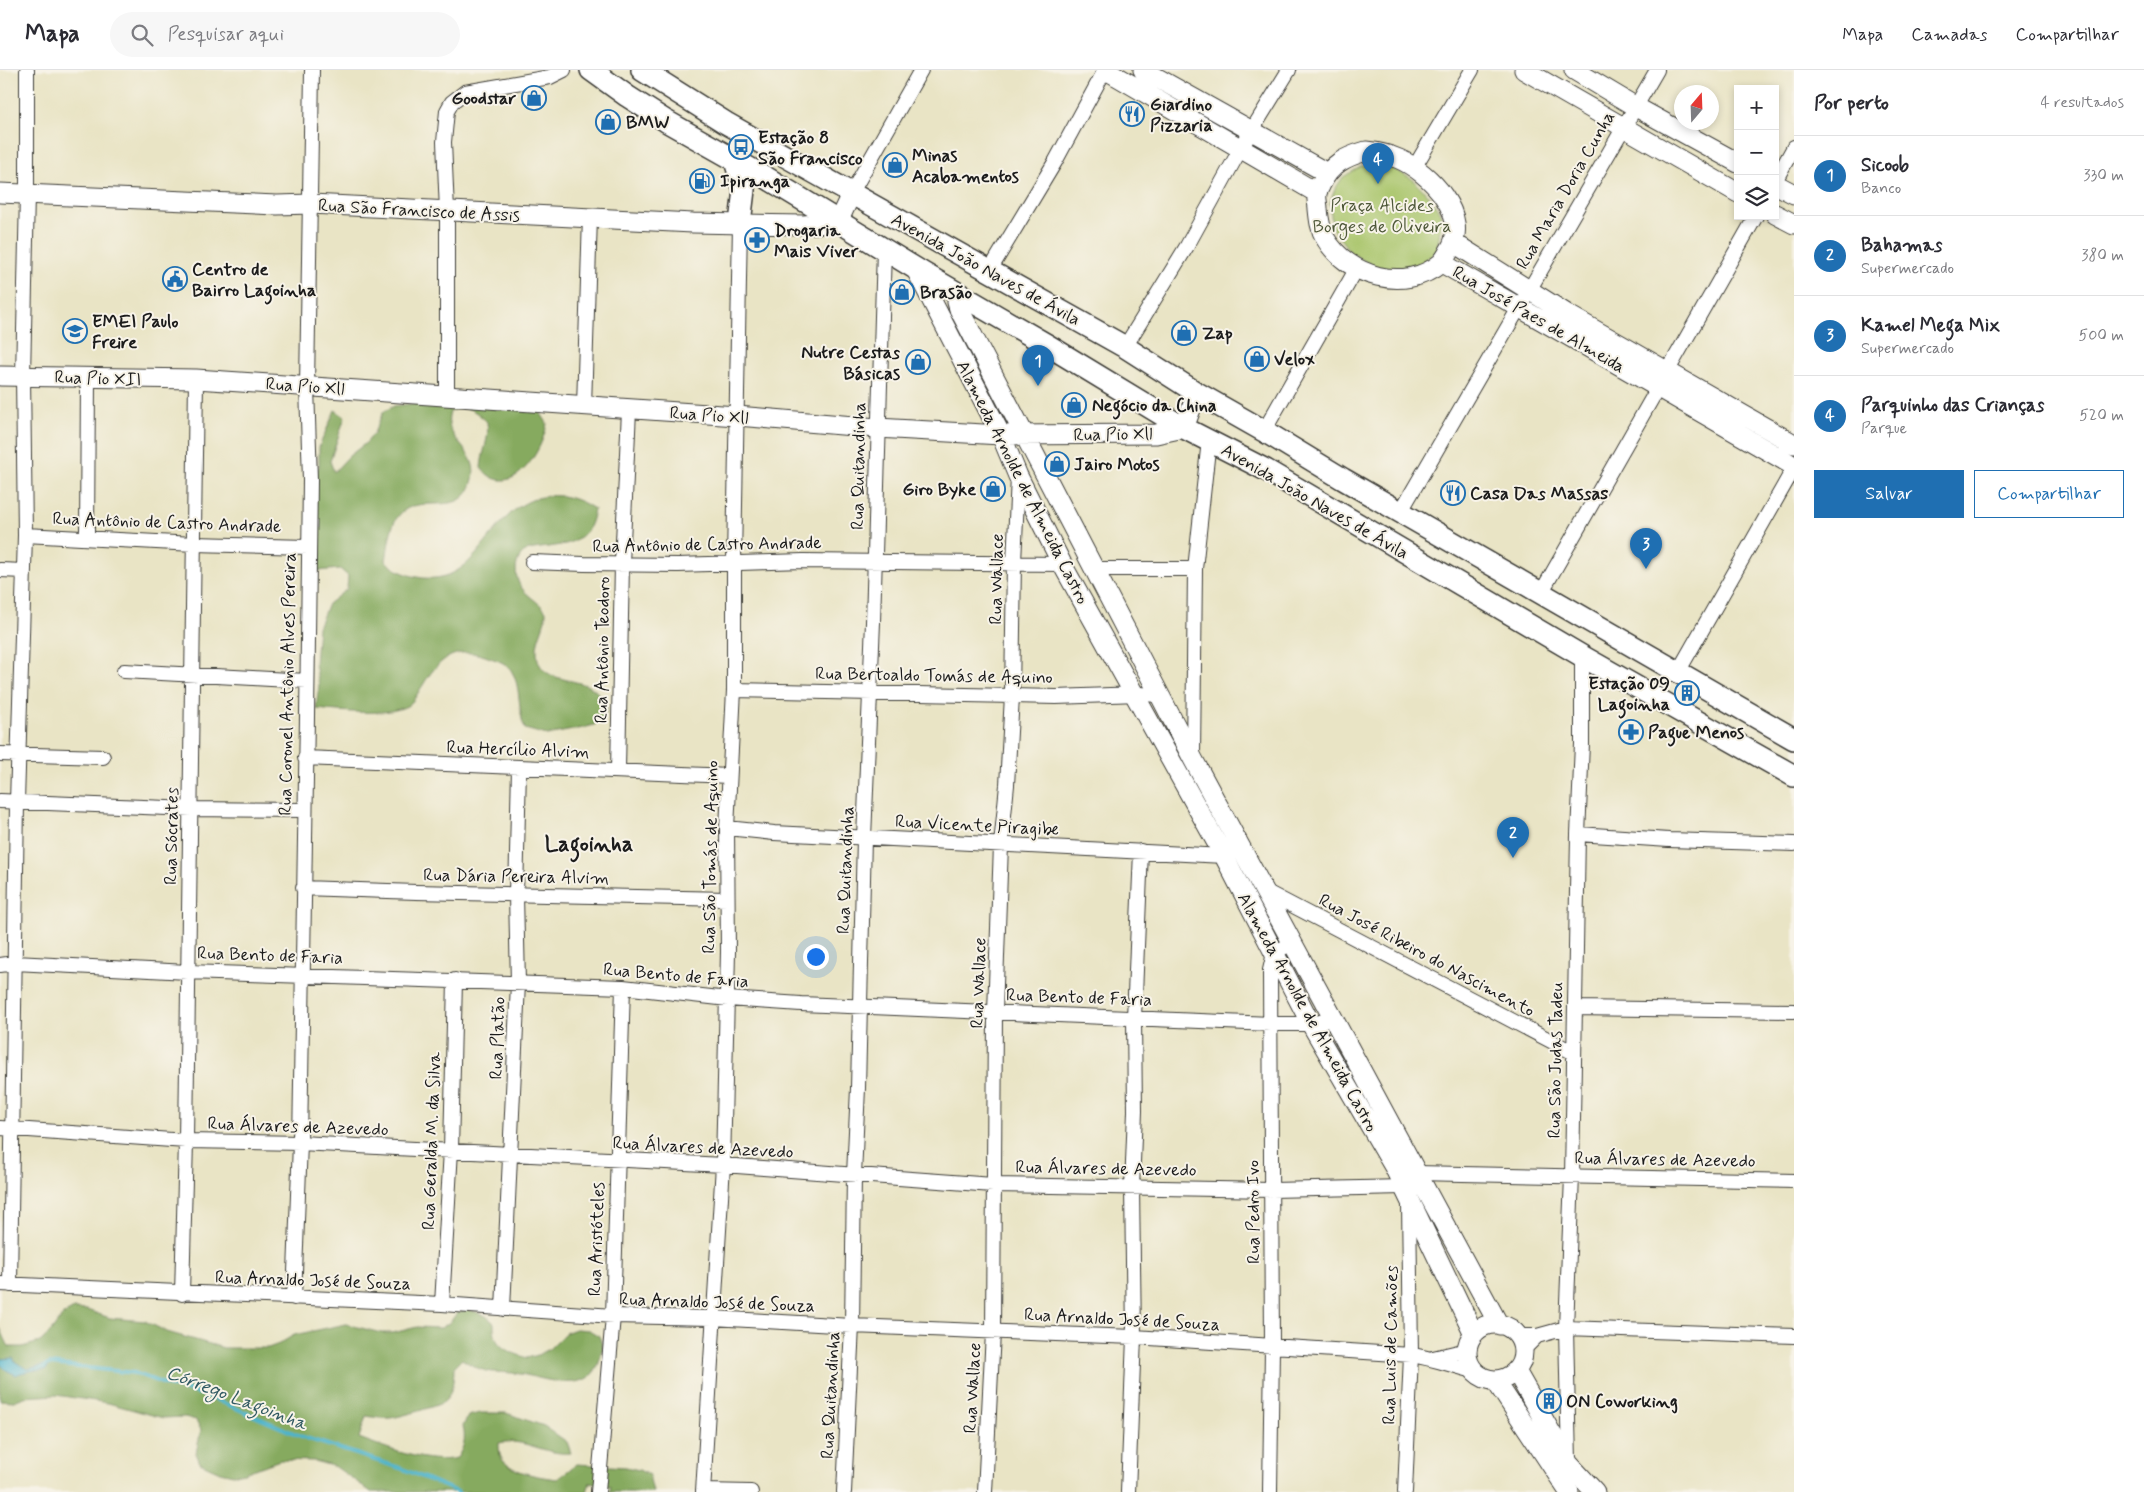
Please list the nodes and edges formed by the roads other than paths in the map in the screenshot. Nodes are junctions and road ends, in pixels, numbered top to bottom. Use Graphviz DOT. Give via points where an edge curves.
graph roads {
  1 [pos="27,70"];
  2 [pos="312,70"];
  3 [pos="564,70"];
  4 [pos="591,70"];
  5 [pos="642,70"];
  6 [pos="921,70"];
  7 [pos="1106,70"];
  8 [pos="1143,70"];
  9 [pos="1289,70"];
  10 [pos="1472,70"];
  11 [pos="1524,70"];
  12 [pos="1574,70"];
  13 [pos="1657,70"];
  14 [pos="1636,107"];
  15 [pos="1622,128"];
  16 [pos="1251,131"];
  17 [pos="1794,147"];
  18 [pos="1241,148"];
  19 [pos="735,161"];
  20 [pos="1734,161"];
  21 [pos="1414,168"];
  22 [pos="1327,173"];
  23 [pos="1779,175"];
  24 [pos="1779,185"];
  25 [pos="1734,191"];
  26 [pos="852,192"];
  27 [pos="0,193"];
  28 [pos="1317,193"];
  29 [pos="27,194"];
  30 [pos="1794,194"];
  31 [pos="311,204"];
  32 [pos="447,211"];
  33 [pos="1779,216"];
  34 [pos="590,217"];
  35 [pos="1754,220"];
  36 [pos="838,222"];
  37 [pos="740,223"];
  38 [pos="1794,224"];
  39 [pos="1454,244"];
  40 [pos="884,250"];
  41 [pos="1442,263"];
  42 [pos="915,268"];
  43 [pos="1357,268"];
  44 [pos="990,270"];
  45 [pos="1528,290"];
  46 [pos="959,293"];
  47 [pos="1519,307"];
  48 [pos="1125,347"];
  49 [pos="1667,371"];
  50 [pos="0,376"];
  51 [pos="23,376"];
  52 [pos="88,378"];
  53 [pos="196,379"];
  54 [pos="307,387"];
  55 [pos="1657,387"];
  56 [pos="1197,393"];
  57 [pos="447,397"];
  58 [pos="584,406"];
  59 [pos="629,410"];
  60 [pos="737,416"];
  61 [pos="877,428"];
  62 [pos="1184,428"];
  63 [pos="1264,431"];
  64 [pos="1002,435"];
  65 [pos="1026,436"];
  66 [pos="1209,440"];
  67 [pos="1794,444"];
  68 [pos="1794,467"];
  69 [pos="1018,476"];
  70 [pos="1401,511"];
  71 [pos="25,535"];
  72 [pos="87,538"];
  73 [pos="194,544"];
  74 [pos="308,546"];
  75 [pos="734,561"];
  76 [pos="874,561"];
  77 [pos="532,562"];
  78 [pos="1014,562"];
  79 [pos="622,564"];
  80 [pos="1062,564"];
  81 [pos="1095,569"];
  82 [pos="0,570"];
  83 [pos="1195,570"];
  84 [pos="24,571"];
  85 [pos="1541,593"];
  86 [pos="1582,656"];
  87 [pos="124,671"];
  88 [pos="1678,672"];
  89 [pos="193,674"];
  90 [pos="307,681"];
  91 [pos="734,690"];
  92 [pos="869,694"];
  93 [pos="1133,694"];
  94 [pos="1161,695"];
  95 [pos="1012,696"];
  96 [pos="1794,739"];
  97 [pos="0,754"];
  98 [pos="18,756"];
  99 [pos="103,757"];
  100 [pos="305,758"];
  101 [pos="1193,759"];
  102 [pos="519,768"];
  103 [pos="618,771"];
  104 [pos="729,776"];
  105 [pos="1794,776"];
  106 [pos="0,801"];
  107 [pos="17,802"];
  108 [pos="191,809"];
  109 [pos="304,810"];
  110 [pos="727,828"];
  111 [pos="1578,834"];
  112 [pos="864,838"];
  113 [pos="1794,844"];
  114 [pos="1001,845"];
  115 [pos="1141,851"];
  116 [pos="1224,856"];
  117 [pos="303,888"];
  118 [pos="1263,889"];
  119 [pos="516,895"];
  120 [pos="728,899"];
  121 [pos="1292,943"];
  122 [pos="1274,953"];
  123 [pos="15,963"];
  124 [pos="0,965"];
  125 [pos="188,972"];
  126 [pos="303,975"];
  127 [pos="455,980"];
  128 [pos="518,983"];
  129 [pos="623,987"];
  130 [pos="728,999"];
  131 [pos="860,1007"];
  132 [pos="1575,1008"];
  133 [pos="1794,1011"];
  134 [pos="995,1012"];
  135 [pos="1134,1018"];
  136 [pos="1333,1020"];
  137 [pos="1271,1024"];
  138 [pos="1311,1024"];
  139 [pos="1574,1053"];
  140 [pos="6,1128"];
  141 [pos="186,1141"];
  142 [pos="300,1143"];
  143 [pos="451,1150"];
  144 [pos="511,1155"];
  145 [pos="617,1161"];
  146 [pos="723,1165"];
  147 [pos="854,1176"];
  148 [pos="1572,1176"];
  149 [pos="1794,1180"];
  150 [pos="993,1185"];
  151 [pos="1410,1186"];
  152 [pos="1132,1188"];
  153 [pos="1272,1190"];
  154 [pos="5,1285"];
  155 [pos="182,1294"];
  156 [pos="294,1298"];
  157 [pos="442,1304"];
  158 [pos="502,1309"];
  159 [pos="613,1316"];
  160 [pos="712,1318"];
  161 [pos="1499,1325"];
  162 [pos="852,1326"];
  163 [pos="1566,1328"];
  164 [pos="993,1332"];
  165 [pos="1794,1336"];
  166 [pos="1134,1337"];
  167 [pos="1471,1342"];
  168 [pos="1520,1343"];
  169 [pos="1272,1347"];
  170 [pos="1411,1355"];
  171 [pos="1433,1358"];
  172 [pos="1475,1371"];
  173 [pos="1516,1371"];
  174 [pos="1495,1380"];
  175 [pos="1569,1464"];
  176 [pos="703,1491"];
  177 [pos="598,1492"];
  178 [pos="751,1492"];
  179 [pos="844,1492"];
  180 [pos="985,1492"];
  181 [pos="1128,1492"];
  182 [pos="1270,1492"];
  183 [pos="1405,1492"];
  184 [pos="1569,1492"];
  185 [pos="1595,1492"];
  1 -- 29 [label="street"];
  2 -- 31 [label="street, Rua Coronel Antônio Alves Pereira"];
  3 -- 32 [label="street" via="550,77 466,92 452,102 447,111 444,135"];
  4 -- 19 [label="main road, Avenida João Naves de Ávila" via="635,101"];
  5 -- 26 [label="main road, Avenida João Naves de Ávila" via="719,118"];
  6 -- 26 [label="street"];
  7 -- 18 [label="street"];
  7 -- 44 [label="street"];
  8 -- 16 [label="street"];
  9 -- 16 [label="street"];
  10 -- 21 [label="street"];
  11 -- 15 [label="street"];
  12 -- 14 [label="street"];
  13 -- 14 [label="street, Rua Maria Doria Cunha"];
  14 -- 15 [label="street, Rua Maria Doria Cunha"];
  14 -- 20 [label="street"];
  15 -- 25 [label="street"];
  15 -- 45 [label="street, Rua Maria Doria Cunha"];
  16 -- 18 [label="street"];
  16 -- 22 [label="street"];
  17 -- 23 [label="street"];
  18 -- 28 [label="street"];
  18 -- 48 [label="street" via="1187,246"];
  19 -- 36 [label="main road, Avenida João Naves de Ávila"];
  19 -- 37 [label="main road" via="744,190"];
  21 -- 22 [label="street, Rua José Paes de Almeida" via="1384,153 1366,151 1350,156"];
  21 -- 39 [label="street, Rua José Paes de Almeida" via="1449,204 1456,229"];
  22 -- 28 [label="street, Rua José Paes de Almeida"];
  24 -- 30 [label="street"];
  26 -- 36 [label="street"];
  26 -- 44 [label="main road, Avenida João Naves de Ávila"];
  27 -- 29 [label="street, Rua São Francisco de Assis"];
  28 -- 43 [label="street, Rua José Paes de Almeida" via="1319,223 1324,238"];
  29 -- 31 [label="street, Rua São Francisco de Assis"];
  29 -- 51 [label="street"];
  31 -- 32 [label="street, Rua São Francisco de Assis"];
  31 -- 54 [label="street, Rua Coronel Antônio Alves Pereira"];
  32 -- 34 [label="street, Rua São Francisco de Assis"];
  32 -- 57 [label="street"];
  33 -- 38 [label="street"];
  34 -- 37 [label="street, Rua São Francisco de Assis"];
  34 -- 58 [label="street"];
  35 -- 49 [label="street"];
  36 -- 37 [label="street, Rua São Francisco de Assis" via="804,225"];
  36 -- 40 [label="main road, Avenida João Naves de Ávila"];
  37 -- 60 [label="street, Rua São Tomás de Aquino"];
  39 -- 41 [label="street"];
  39 -- 45 [label="street, Rua José Paes de Almeida"];
  40 -- 42 [label="main road, Avenida João Naves de Ávila"];
  40 -- 61 [label="street, Rua Quitandinha"];
  41 -- 43 [label="street, Rua José Paes de Almeida" via="1425,274 1405,279 1385,279"];
  41 -- 47 [label="street, Rua José Paes de Almeida"];
  42 -- 46 [label="main road, Avenida João Naves de Ávila"];
  42 -- 64 [label="street, Alameda Arnolde de Almeida Castro"];
  43 -- 63 [label="street"];
  44 -- 48 [label="main road, Avenida João Naves de Ávila"];
  45 -- 47 [label="street, Rua Maria Doria Cunha"];
  45 -- 49 [label="street, Rua José Paes de Almeida"];
  46 -- 62 [label="main road, Avenida João Naves de Ávila"];
  46 -- 65 [label="street, Alameda Arnolde de Almeida Castro" via="959,309"];
  47 -- 55 [label="street, Rua José Paes de Almeida"];
  47 -- 70 [label="street, Rua Maria Doria Cunha"];
  48 -- 56 [label="main road, Avenida João Naves de Ávila"];
  49 -- 55 [label="street"];
  49 -- 67 [label="street, Rua José Paes de Almeida"];
  50 -- 51 [label="street, Rua Pio XII"];
  51 -- 52 [label="street, Rua Pio XII"];
  51 -- 71 [label="street"];
  52 -- 53 [label="street, Rua Pio XII"];
  52 -- 72 [label="street"];
  53 -- 54 [label="street, Rua Pio Xll"];
  53 -- 73 [label="street, Rua Sócrates"];
  54 -- 57 [label="street, Rua Pio Xll"];
  54 -- 74 [label="street, Rua Coronel Antônio Alves Pereira"];
  55 -- 68 [label="street, Rua José Paes de Almeida"];
  55 -- 85 [label="street"];
  56 -- 62 [label="street"];
  56 -- 63 [label="main road, Avenida João Naves de Ávila"];
  57 -- 58 [label="street, Rua Pio Xll"];
  58 -- 59 [label="street, Rua Pio Xll"];
  59 -- 60 [label="street, Rua Pio Xll"];
  59 -- 79 [label="street, Rua Antônio Teodoro"];
  60 -- 61 [label="street, Rua Pio Xll"];
  60 -- 75 [label="street, Rua São Tomás de Aquino"];
  61 -- 64 [label="street, Rua Pio Xll"];
  61 -- 76 [label="street, Rua Quitandinha"];
  62 -- 65 [label="street, Rua Pio Xll" via="1156,434"];
  62 -- 66 [label="main road, Avenida João Naves de Ávila"];
  63 -- 70 [label="main road, Avenida João Naves de Ávila"];
  64 -- 65 [label="street, Rua Pio Xll"];
  64 -- 69 [label="street, Alameda Arnolde de Almeida Castro"];
  65 -- 81 [label="street, Alameda Arnolde de Almeida Castro"];
  66 -- 83 [label="street"];
  66 -- 86 [label="main road, Avenida João Naves de Ávila" via="1266,470"];
  68 -- 88 [label="street"];
  69 -- 78 [label="street, Rua Wallace"];
  69 -- 80 [label="street, Alameda Arnolde de Almeida Castro"];
  70 -- 85 [label="main road, Avenida João Naves de Ávila"];
  71 -- 72 [label="street, Rua Antônio de Castro Andrade"];
  71 -- 84 [label="street"];
  72 -- 73 [label="street, Rua Antônio de Castro Andrade"];
  73 -- 74 [label="street, Rua Antônio de Castro Andrade"];
  73 -- 89 [label="street, Rua Sócrates"];
  74 -- 90 [label="street, Rua Coronel Antônio Alves Pereira"];
  75 -- 76 [label="street, Rua Antônio de Castro Andrade"];
  75 -- 79 [label="street, Rua Antônio de Castro Andrade"];
  75 -- 91 [label="street, Rua São Tomás de Aquino"];
  76 -- 78 [label="street, Rua Antônio de Castro Andrade"];
  76 -- 92 [label="street, Rua Quitandinha"];
  77 -- 79 [label="street, Rua Antônio de Castro Andrade"];
  78 -- 80 [label="street, Rua Antônio de Castro Andrade"];
  78 -- 95 [label="street, Rua Wallace"];
  79 -- 103 [label="street, Rua Antônio Teodoro"];
  80 -- 93 [label="street, Alameda Arnolde de Almeida Castro"];
  81 -- 83 [label="street"];
  81 -- 94 [label="street, Alameda Arnolde de Almeida Castro"];
  82 -- 84 [label="street"];
  83 -- 101 [label="street"];
  84 -- 98 [label="street"];
  85 -- 88 [label="main road, Avenida João Naves de Ávila"];
  86 -- 105 [label="main road, Avenida João Naves de Ávila"];
  86 -- 111 [label="street, Rua São Judas Tadeu"];
  87 -- 89 [label="street"];
  88 -- 96 [label="main road, Avenida João Naves de Ávila"];
  89 -- 90 [label="street"];
  89 -- 108 [label="street, Rua Sócrates"];
  90 -- 100 [label="street, Rua Coronel Antônio Alves Pereira"];
  91 -- 92 [label="street, Rua Bertoaldo Tomás de Aquino"];
  91 -- 104 [label="street, Rua São Tomás de Aquino"];
  92 -- 95 [label="street, Rua Bertoaldo Tomás de Aquino"];
  92 -- 112 [label="street, Rua Quitandinha"];
  93 -- 94 [label="street"];
  93 -- 95 [label="street, Rua Bertoaldo Tomás de Aquino"];
  93 -- 116 [label="street, Alameda Arnolde de Almeida Castro"];
  94 -- 101 [label="street, Alameda Arnolde de Almeida Castro"];
  95 -- 114 [label="street, Rua Wallace"];
  97 -- 98 [label="street"];
  98 -- 99 [label="street"];
  98 -- 107 [label="street"];
  100 -- 102 [label="street, Rua Hercílio Alvim"];
  100 -- 109 [label="street, Rua Coronel Antônio Alves Pereira"];
  101 -- 118 [label="street, Alameda Arnolde de Almeida Castro"];
  102 -- 103 [label="street, Rua Hercílio Alvim"];
  102 -- 119 [label="street, Rua Platão"];
  103 -- 104 [label="street, Rua Hercílio Alvim"];
  104 -- 110 [label="street, Rua São Tomás de Aquino"];
  106 -- 107 [label="street"];
  107 -- 108 [label="street"];
  107 -- 123 [label="street"];
  108 -- 109 [label="street"];
  108 -- 125 [label="street, Rua Sócrates"];
  109 -- 117 [label="street, Rua Coronel Antônio Alves Pereira"];
  110 -- 112 [label="street, Rua Vicente Piragibe"];
  110 -- 120 [label="street, Rua São Tomás de Aquino"];
  111 -- 113 [label="street"];
  111 -- 132 [label="street, Rua São Judas Tadeu"];
  112 -- 114 [label="street, Rua Vicente Piragibe"];
  112 -- 131 [label="street, Rua Quitandinha"];
  114 -- 115 [label="street, Rua Vicente Piragibe"];
  114 -- 134 [label="street, Rua Wallace"];
  115 -- 116 [label="street, Rua Vicente Piragibe"];
  115 -- 135 [label="street"];
  116 -- 122 [label="street, Alameda Arnolde de Almeida Castro"];
  117 -- 119 [label="street, Rua Dária Pereira Alvim"];
  117 -- 126 [label="street, Rua Coronel Antônio Alves Pereira"];
  118 -- 121 [label="street, Alameda Arnolde de Almeida Castro"];
  118 -- 139 [label="street, Rua José Ribeiro do Nascimento"];
  119 -- 120 [label="street, Rua Dária Pereira Alvim"];
  119 -- 128 [label="street, Rua Platão"];
  120 -- 130 [label="street, Rua São Tomás de Aquino"];
  121 -- 122 [label="street"];
  121 -- 136 [label="street, Alameda Arnolde de Almeida Castro"];
  122 -- 137 [label="street, Rua Pedro Ivo" via="1270,970"];
  122 -- 138 [label="street, Alameda Arnolde de Almeida Castro"];
  123 -- 124 [label="street, Rua Bento de Faria"];
  123 -- 125 [label="street, Rua Bento de Faria"];
  123 -- 140 [label="street"];
  125 -- 126 [label="street, Rua Bento de Faria"];
  125 -- 141 [label="street, Rua Sócrates"];
  126 -- 127 [label="street, Rua Bento de Faria"];
  126 -- 142 [label="street, Rua Coronel Antônio Alves Pereira"];
  127 -- 128 [label="street, Rua Bento de Faria"];
  127 -- 143 [label="street, Rua Geralda M. da Silva"];
  128 -- 129 [label="street, Rua Bento de Faria"];
  128 -- 144 [label="street, Rua Platão"];
  129 -- 130 [label="street, Rua Bento de Faria"];
  129 -- 145 [label="street, Rua Aristóteles"];
  130 -- 131 [label="street, Rua Bento de Faria"];
  130 -- 146 [label="street, Rua São Tomás de Aquino"];
  131 -- 134 [label="street, Rua Bento de Faria"];
  131 -- 147 [label="street, Rua Quitandinha"];
  132 -- 133 [label="street"];
  132 -- 139 [label="street, Rua São Judas Tadeu"];
  134 -- 135 [label="street, Rua Bento de Faria"];
  134 -- 150 [label="street, Rua Wallace"];
  135 -- 137 [label="street, Rua Bento de Faria"];
  135 -- 152 [label="street"];
  136 -- 138 [label="street, Rua Bento de Faria"];
  136 -- 151 [label="street, Alameda Arnolde de Almeida Castro"];
  137 -- 138 [label="street, Rua Bento de Faria"];
  137 -- 153 [label="street, Rua Pedro Ivo"];
  138 -- 151 [label="street, Alameda Arnolde de Almeida Castro"];
  139 -- 148 [label="street, Rua São Judas Tadeu"];
  140 -- 141 [label="street, Rua Álvares de Azevedo"];
  140 -- 154 [label="street"];
  141 -- 142 [label="street, Rua Álvares de Azevedo"];
  141 -- 155 [label="street, Rua Sócrates"];
  142 -- 143 [label="street, Rua Álvares de Azevedo"];
  142 -- 156 [label="street, Rua Coronel Antônio Alves Pereira"];
  143 -- 144 [label="street, Rua Álvares de Azevedo"];
  143 -- 157 [label="street, Rua Geralda M. da Silva"];
  144 -- 145 [label="street, Rua Álvares de Azevedo"];
  144 -- 158 [label="street, Rua Platão"];
  145 -- 146 [label="street, Rua Álvares de Azevedo"];
  145 -- 159 [label="street, Rua Aristóteles"];
  146 -- 147 [label="street, Rua Álvares de Azevedo"];
  146 -- 160 [label="street, Rua São Tomás de Aquino"];
  147 -- 150 [label="street, Rua Álvares de Azevedo"];
  147 -- 162 [label="street, Rua Quitandinha"];
  148 -- 149 [label="street, Rua Álvares de Azevedo"];
  148 -- 151 [label="street, Rua Álvares de Azevedo"];
  148 -- 163 [label="street, Rua São Judas Tadeu"];
  150 -- 152 [label="street, Rua Álvares de Azevedo"];
  150 -- 164 [label="street, Rua Wallace"];
  151 -- 153 [label="street, Rua Álvares de Azevedo"];
  151 -- 161 [label="street, Alameda Arnolde de Almeida Castro"];
  151 -- 167 [label="street, Alameda Arnolde de Almeida Castro"];
  151 -- 170 [label="street, Rua Luis de Camões"];
  152 -- 153 [label="street, Rua Álvares de Azevedo"];
  152 -- 166 [label="street"];
  153 -- 169 [label="street, Rua Pedro Ivo"];
  154 -- 155 [label="street, Rua Arnaldo José de Souza"];
  155 -- 156 [label="street, Rua Arnaldo José de Souza"];
  156 -- 157 [label="street, Rua Arnaldo José de Souza"];
  157 -- 158 [label="street, Rua Arnaldo José de Souza"];
  158 -- 159 [label="street, Rua Arnaldo José de Souza"];
  159 -- 160 [label="street, Rua Arnaldo José de Souza"];
  159 -- 177 [label="street, Rua Aristóteles"];
  160 -- 162 [label="street, Rua Arnaldo José de Souza"];
  160 -- 176 [label="street, Rua São Tomás de Aquino"];
  161 -- 167 [label="street" via="1490,1325"];
  161 -- 168 [label="street" via="1508,1328"];
  162 -- 164 [label="street, Rua Arnaldo José de Souza"];
  162 -- 179 [label="street, Rua Quitandinha"];
  163 -- 165 [label="street"];
  163 -- 168 [label="street"];
  163 -- 175 [label="street, Rua São Judas Tadeu"];
  164 -- 166 [label="street, Rua Arnaldo José de Souza"];
  164 -- 180 [label="street, Rua Wallace"];
  166 -- 169 [label="street, Rua Arnaldo José de Souza"];
  166 -- 181 [label="street"];
  167 -- 171 [label="street, Rua Arnaldo José de Souza"];
  167 -- 172 [label="street" via="1468,1359"];
  168 -- 173 [label="street" via="1522,1359"];
  169 -- 170 [label="street, Rua Arnaldo José de Souza"];
  169 -- 182 [label="street, Rua Pedro Ivo"];
  170 -- 171 [label="street, Rua Arnaldo José de Souza"];
  170 -- 183 [label="street, Rua Luis de Camões"];
  171 -- 172 [label="street, Rua Arnaldo José de Souza"];
  172 -- 174 [label="street"];
  173 -- 174 [label="street" via="1504,1379"];
  173 -- 175 [label="street"];
  174 -- 184 [label="street"];
  175 -- 185 [label="street"];
  176 -- 178 [label="street"];
}
